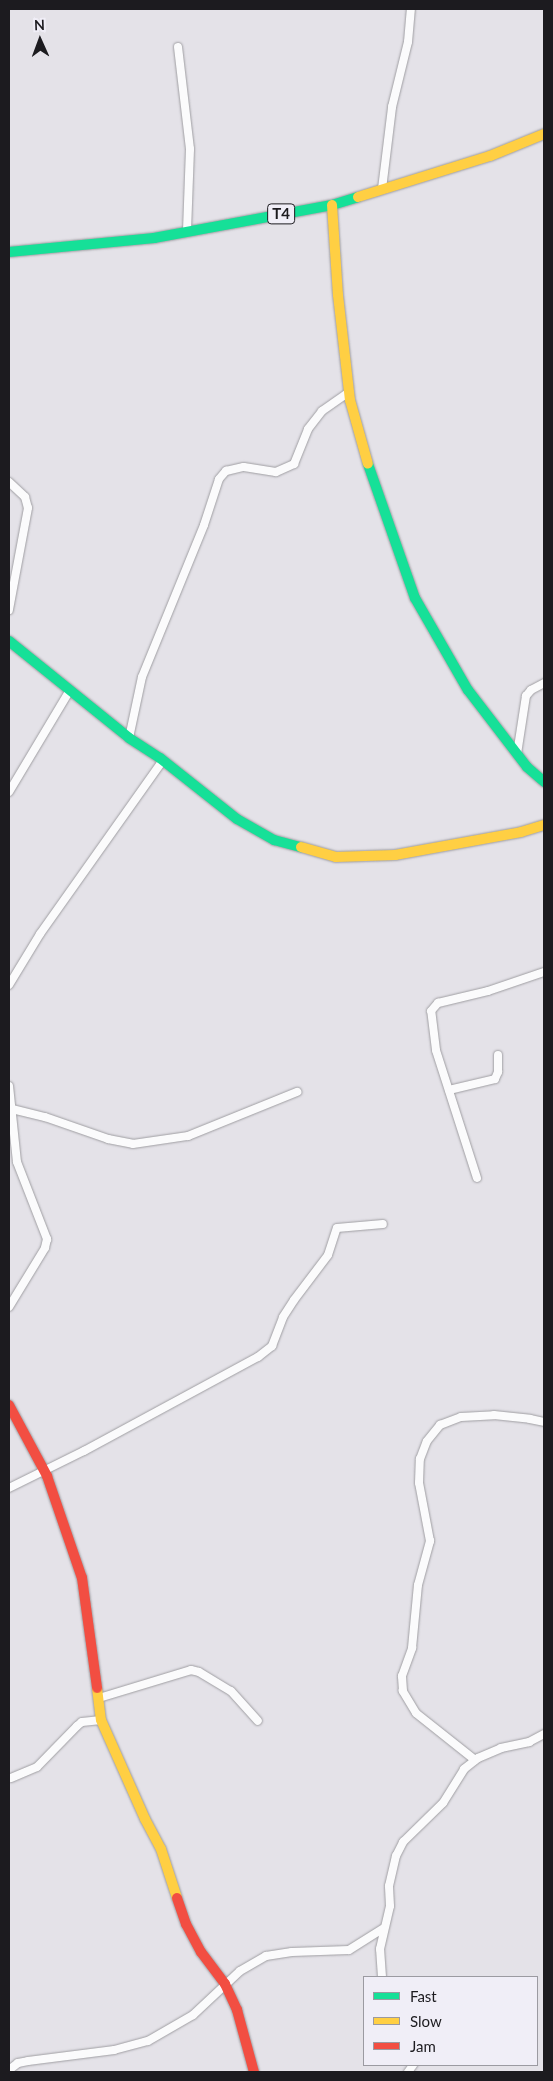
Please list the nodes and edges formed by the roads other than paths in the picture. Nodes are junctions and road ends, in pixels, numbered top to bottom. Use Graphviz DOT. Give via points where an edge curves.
graph roads {
  1 [pos="411,9"];
  2 [pos="178,48"];
  3 [pos="544,134"];
  4 [pos="382,189"];
  5 [pos="332,205"];
  6 [pos="187,232"];
  7 [pos="9,252"];
  8 [pos="349,392"];
  9 [pos="9,482"];
  10 [pos="9,610"];
  11 [pos="9,641"];
  12 [pos="544,683"];
  13 [pos="70,690"];
  14 [pos="129,738"];
  15 [pos="517,754"];
  16 [pos="163,760"];
  17 [pos="544,782"];
  18 [pos="9,792"];
  19 [pos="544,825"];
  20 [pos="544,972"];
  21 [pos="9,985"];
  22 [pos="498,1055"];
  23 [pos="9,1086"];
  24 [pos="449,1090"];
  25 [pos="297,1092"];
  26 [pos="11,1107"];
  27 [pos="477,1178"];
  28 [pos="383,1224"];
  29 [pos="9,1307"];
  30 [pos="9,1405"];
  31 [pos="544,1422"];
  32 [pos="44,1471"];
  33 [pos="9,1488"];
  34 [pos="99,1698"];
  35 [pos="101,1720"];
  36 [pos="258,1721"];
  37 [pos="544,1734"];
  38 [pos="475,1760"];
  39 [pos="10,1778"];
  40 [pos="384,1928"];
  41 [pos="382,1976"];
  42 [pos="225,1984"];
  43 [pos="9,2070"];
  44 [pos="254,2072"];
  1 -- 4 [label="street" via="408,42 392,107"];
  2 -- 6 [label="street" via="190,149"];
  3 -- 4 [label="main road, T4" via="490,156"];
  4 -- 5 [label="main road, T4"];
  5 -- 6 [label="main road, T4"];
  5 -- 8 [label="main road"];
  6 -- 7 [label="main road, T4"];
  8 -- 14 [label="street" via="322,411 308,429 294,464 276,472 244,467 226,472 220,480 142,677"];
  8 -- 15 [label="main road" via="372,480 415,598 468,690"];
  9 -- 10 [label="street" via="25,497 28,508"];
  11 -- 13 [label="main road"];
  12 -- 15 [label="street" via="526,696"];
  13 -- 14 [label="main road"];
  13 -- 18 [label="street"];
  14 -- 16 [label="main road"];
  15 -- 17 [label="main road"];
  16 -- 19 [label="main road" via="237,819 274,840 336,857 395,855"];
  16 -- 21 [label="street" via="40,934"];
  20 -- 24 [label="street" via="434,1006 430,1018"];
  22 -- 24 [label="street" via="495,1079"];
  23 -- 26 [label="street"];
  24 -- 27 [label="street"];
  25 -- 26 [label="street" via="188,1136 133,1144"];
  26 -- 29 [label="street" via="17,1162 47,1239 45,1248"];
  28 -- 32 [label="street" via="337,1228 328,1255 283,1317 272,1346 258,1357"];
  30 -- 32 [label="main road"];
  31 -- 38 [label="street" via="494,1416 461,1417 440,1425 427,1441 420,1459 419,1483 430,1540 418,1585 412,1648 402,1676 403,1691 416,1713"];
  32 -- 33 [label="street"];
  32 -- 34 [label="main road" via="82,1578"];
  34 -- 35 [label="main road"];
  34 -- 36 [label="street" via="191,1670 231,1691"];
  35 -- 39 [label="street" via="82,1722 37,1768"];
  35 -- 42 [label="main road" via="161,1849 186,1924 201,1952"];
  37 -- 38 [label="street"];
  38 -- 40 [label="street" via="464,1769 443,1803 403,1842 392,1873 390,1906"];
  40 -- 41 [label="street" via="380,1948"];
  40 -- 42 [label="street" via="349,1950 266,1956"];
  42 -- 43 [label="street" via="193,2015 148,2041 114,2050 18,2063"];
  42 -- 44 [label="main road" via="237,2010"];
}
